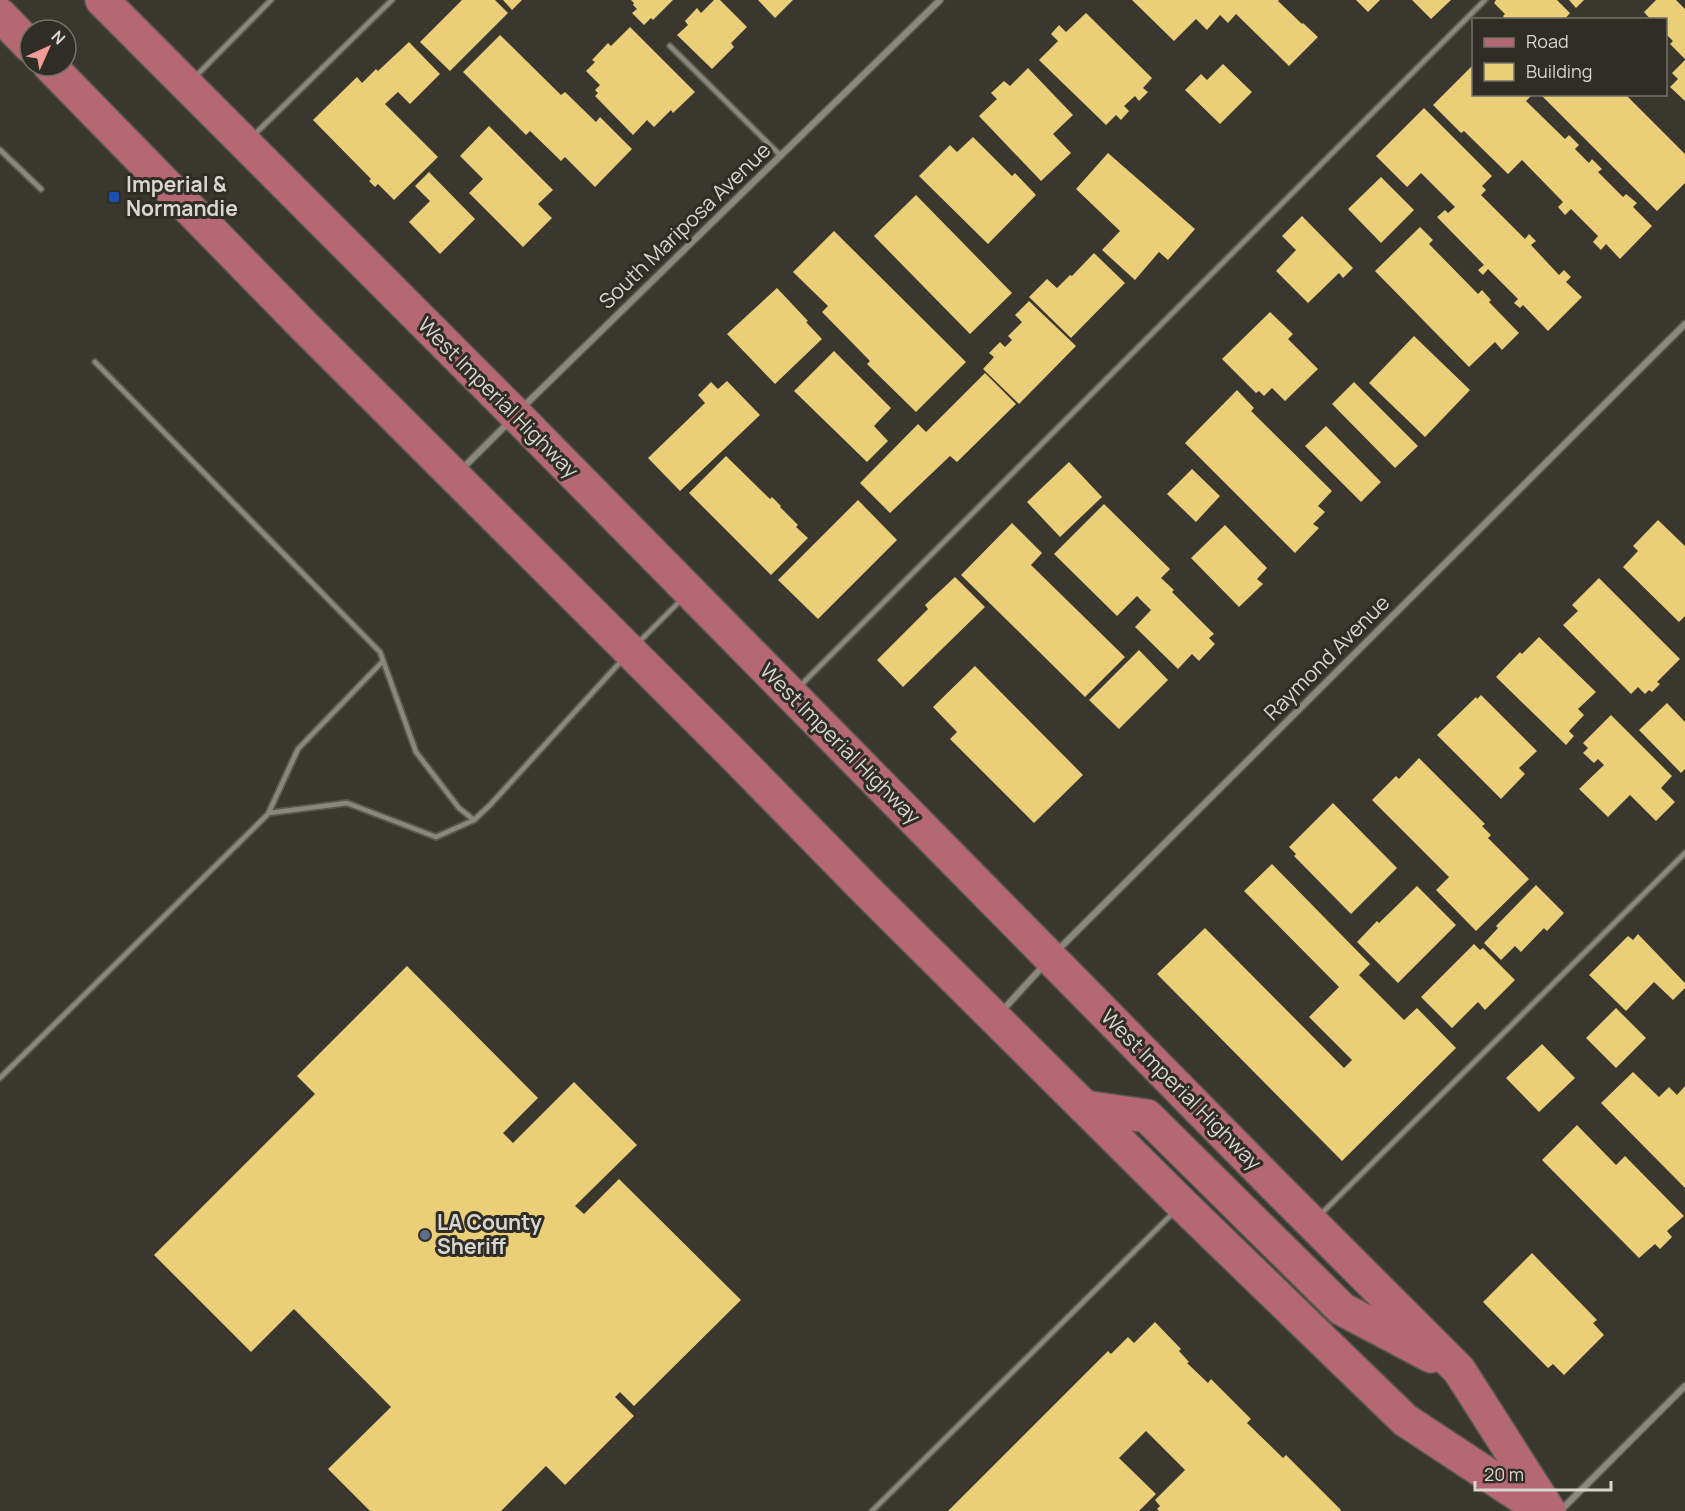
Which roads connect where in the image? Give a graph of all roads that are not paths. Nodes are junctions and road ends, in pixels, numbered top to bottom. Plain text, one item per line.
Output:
1 (102, 0) edge
2 (271, 0) edge
3 (392, 0) edge
4 (940, 0) edge
5 (1485, 0) edge
6 (0, 15) edge
7 (18, 34) edge
8 (670, 46) dead end
9 (62, 78) edge
10 (187, 85) junction
11 (244, 144) junction
12 (0, 150) edge
13 (781, 156) junction
14 (41, 189) dead end
15 (1685, 324) edge
16 (95, 362) dead end
17 (516, 415) junction
18 (454, 477) junction
19 (689, 591) junction
20 (630, 652) junction
21 (383, 661) junction
22 (791, 694) junction
23 (269, 813) junction
24 (474, 820) junction
25 (1685, 853) edge
26 (1051, 958) junction
27 (995, 1018) junction
28 (0, 1078) edge
29 (1084, 1107) junction
30 (1182, 1204) junction
31 (1313, 1222) junction
32 (1459, 1370) junction
33 (1685, 1386) edge
34 (872, 1511) edge
35 (1543, 1511) edge
36 (1549, 1511) edge
37 (1560, 1511) edge

1 - 10 main road, West Imperial Highway
2 - 10 lane
3 - 11 lane
4 - 13 street, South Mariposa Avenue
5 - 22 lane
6 - 7 main road
8 - 13 lane
9 - 18 main road
10 - 11 main road, West Imperial Highway
11 - 17 main road, West Imperial Highway
12 - 14 lane
13 - 17 street, South Mariposa Avenue
15 - 26 street, Raymond Avenue
16 - 21 lane
17 - 18 street, South Mariposa Avenue
17 - 19 main road, West Imperial Highway
18 - 20 main road
19 - 20 lane
19 - 22 main road, West Imperial Highway
20 - 24 lane
20 - 27 main road
21 - 23 lane
21 - 24 lane
22 - 26 main road, West Imperial Highway
23 - 24 lane
23 - 28 lane
25 - 31 lane
26 - 27 street, Raymond Avenue
26 - 31 main road, West Imperial Highway
27 - 29 main road
29 - 30 main road
29 - 32 main road
30 - 34 lane
30 - 35 main road
31 - 32 main road, West Imperial Highway
32 - 36 main road, West Imperial Highway
33 - 37 street

